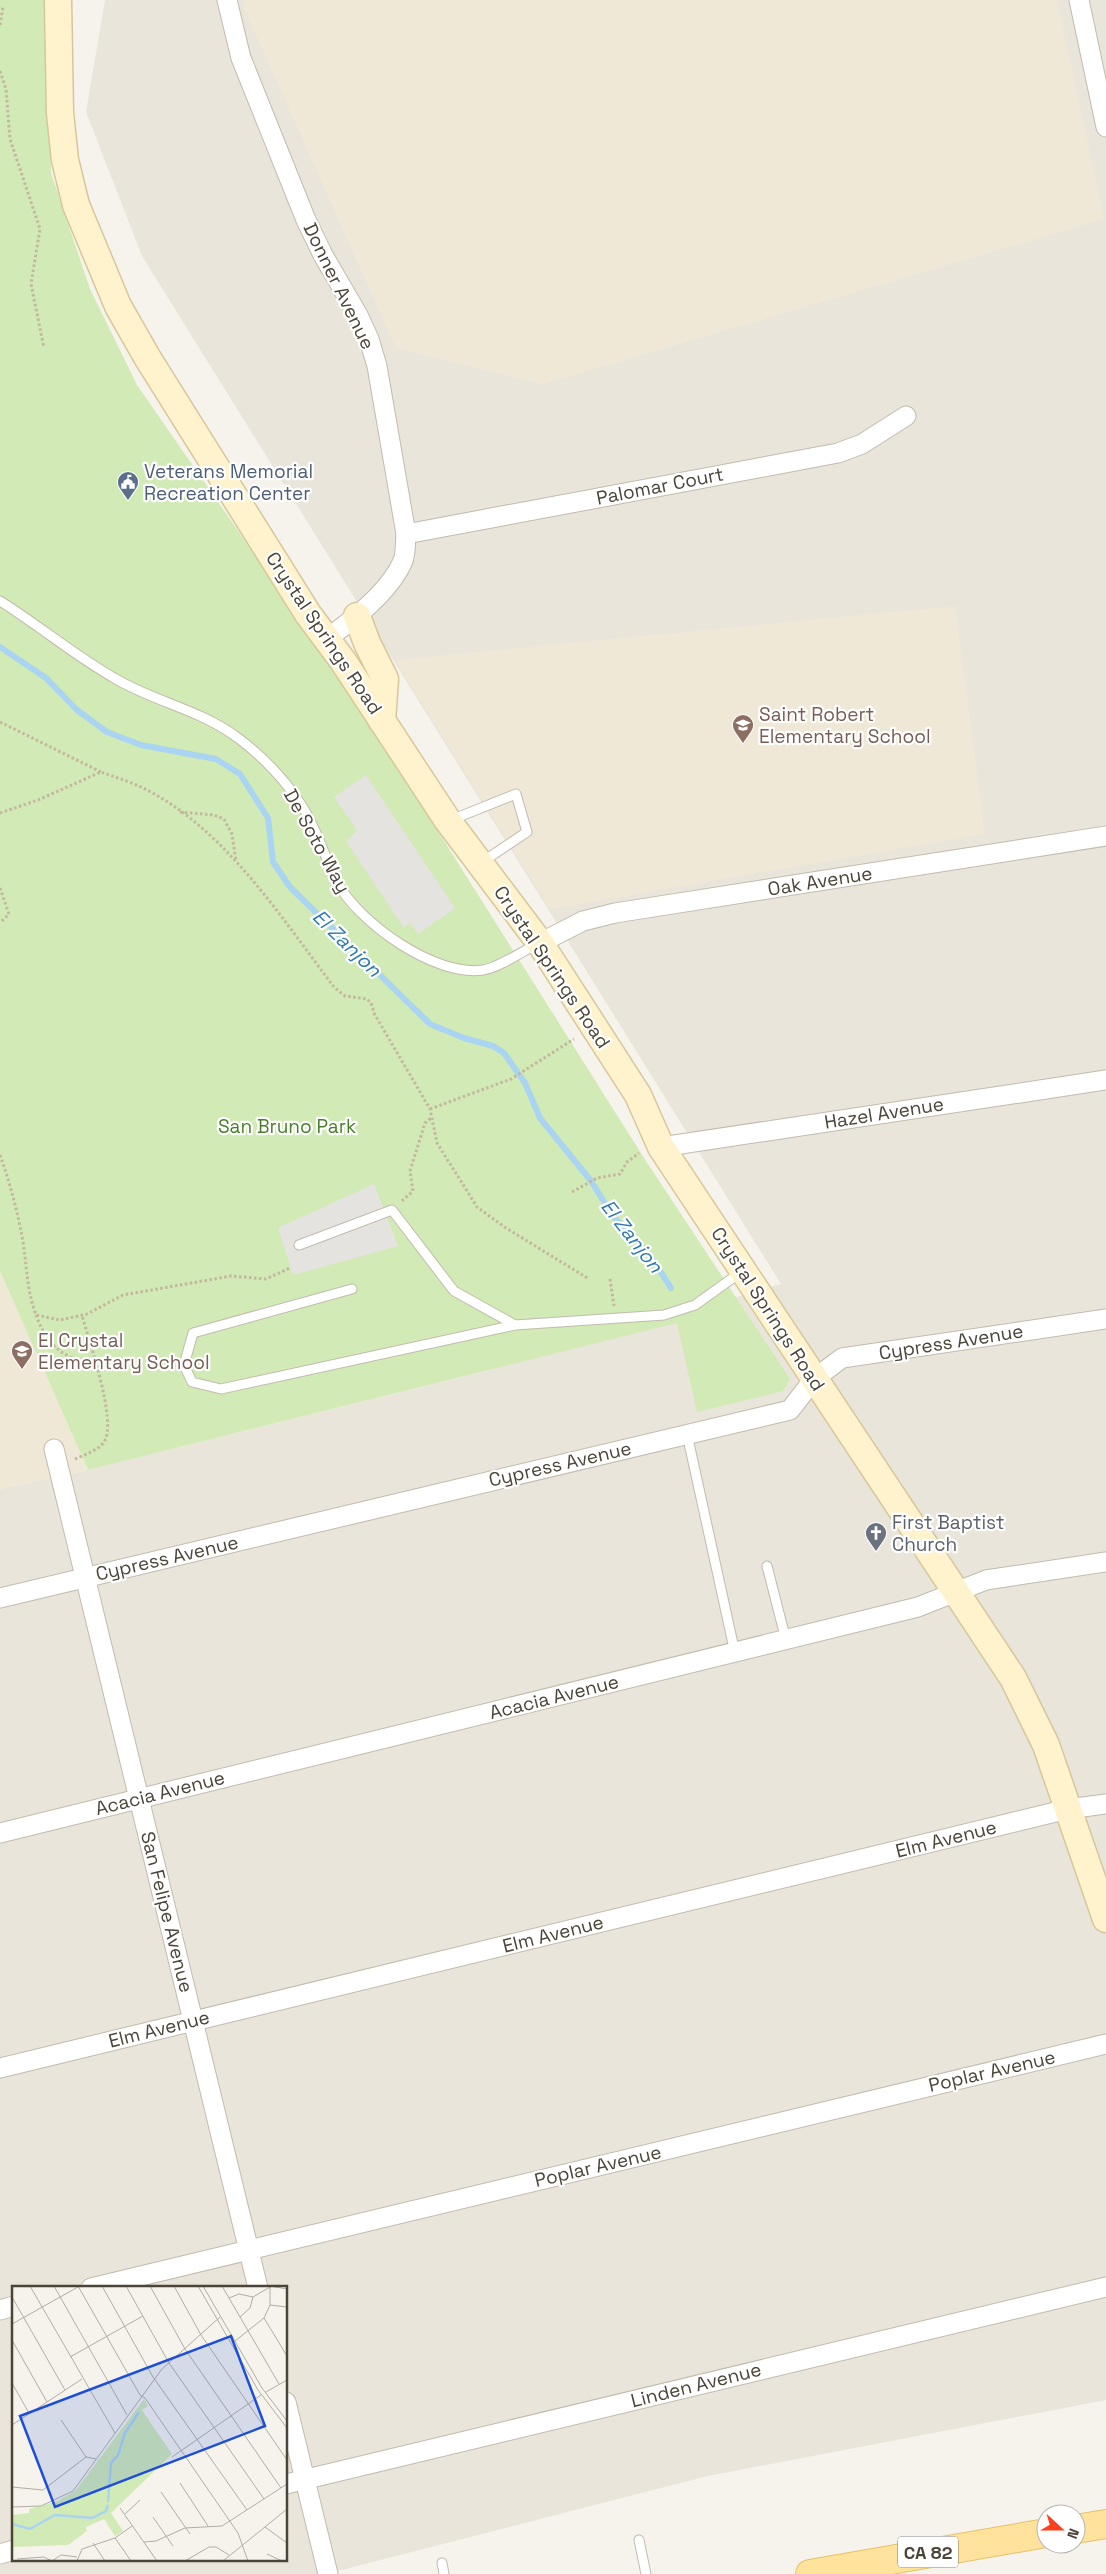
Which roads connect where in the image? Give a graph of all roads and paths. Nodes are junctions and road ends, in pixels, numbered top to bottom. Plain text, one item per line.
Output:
1 (58, 0) edge
2 (227, 0) edge
3 (1079, 0) edge
4 (4, 6) dead end
5 (0, 25) edge
6 (0, 71) edge
7 (1105, 115) edge
8 (44, 348) dead end
9 (906, 416) dead end
10 (406, 534) junction
11 (0, 601) edge
12 (357, 616) junction
13 (326, 639) junction
14 (382, 721) junction
15 (0, 722) edge
16 (102, 772) junction
17 (180, 811) junction
18 (0, 813) edge
19 (448, 821) junction
20 (1106, 836) edge
21 (236, 861) junction
22 (480, 863) junction
23 (0, 888) edge
24 (0, 923) edge
25 (540, 943) junction
26 (594, 1026) junction
27 (1106, 1080) edge
28 (430, 1109) junction
29 (432, 1118) junction
30 (660, 1143) junction
31 (0, 1155) edge
32 (572, 1192) dead end
33 (392, 1210) junction
34 (299, 1245) dead end
35 (290, 1268) dead end
36 (742, 1271) junction
37 (589, 1279) dead end
38 (610, 1279) dead end
39 (352, 1289) dead end
40 (36, 1315) junction
41 (82, 1315) junction
42 (615, 1316) junction
43 (1106, 1319) edge
44 (515, 1325) junction
45 (95, 1359) junction
46 (814, 1379) junction
47 (686, 1434) junction
48 (55, 1454) joint
49 (1106, 1562) edge
50 (767, 1566) dead end
51 (86, 1577) junction
52 (957, 1592) junction
53 (0, 1598) edge
54 (786, 1641) junction
55 (735, 1653) junction
56 (139, 1798) junction
57 (1106, 1804) edge
58 (1068, 1810) junction
59 (0, 1833) edge
60 (1106, 1919) edge
61 (193, 2021) junction
62 (1106, 2044) edge
63 (0, 2068) edge
64 (249, 2249) junction
65 (99, 2286) edge
66 (258, 2286) edge
67 (1106, 2287) edge
68 (288, 2410) edge
69 (305, 2479) junction
70 (288, 2483) edge
71 (1106, 2524) edge
72 (1086, 2527) edge
73 (1036, 2535) edge
74 (639, 2540) dead end
75 (442, 2564) dead end
76 (328, 2574) edge
77 (444, 2574) edge
78 (646, 2574) edge
79 (810, 2574) edge

1 - 13 main road, Crystal Springs Road
2 - 10 street, Donner Avenue
3 - 7 street
4 - 5 path
6 - 8 path
9 - 10 street, Palomar Court
10 - 12 street, Donner Avenue
11 - 25 lane, De Soto Way
12 - 13 street, Donner Avenue
12 - 14 main road
13 - 14 main road, Crystal Springs Road
14 - 19 main road, Crystal Springs Road
15 - 16 path
16 - 17 path
16 - 18 path
17 - 21 path
17 - 21 path
19 - 22 main road, Crystal Springs Road
19 - 22 lane
20 - 25 street, Oak Avenue
21 - 28 path
22 - 25 main road, Crystal Springs Road
23 - 24 path
25 - 26 main road, Crystal Springs Road
26 - 28 path
26 - 30 main road, Crystal Springs Road
27 - 30 street, Hazel Avenue
28 - 29 path
29 - 33 path
29 - 37 path
30 - 32 path
30 - 36 main road, Crystal Springs Road
31 - 40 path
33 - 34 lane
33 - 44 lane
35 - 41 path
36 - 42 lane
36 - 46 main road, Crystal Springs Road
38 - 42 path
39 - 44 lane
40 - 41 path
40 - 45 path
41 - 45 path
42 - 44 lane
43 - 46 street, Cypress Avenue
45 - 48 path
46 - 47 street, Cypress Avenue
46 - 52 main road, Crystal Springs Road
47 - 51 street, Cypress Avenue
47 - 55 lane
48 - 51 street, San Felipe Avenue
49 - 52 street, Acacia Avenue
50 - 54 lane
51 - 53 street, Cypress Avenue
51 - 56 street, San Felipe Avenue
52 - 54 street, Acacia Avenue
52 - 58 main road, Crystal Springs Road
54 - 55 street, Acacia Avenue
55 - 56 street, Acacia Avenue
56 - 59 street, Acacia Avenue
56 - 61 street, San Felipe Avenue
57 - 58 street, Elm Avenue
58 - 60 main road, Crystal Springs Road
58 - 61 street, Elm Avenue
61 - 63 street, Elm Avenue
61 - 64 street, San Felipe Avenue
62 - 64 street, Poplar Avenue
64 - 65 street, Poplar Avenue
64 - 66 street, San Felipe Avenue
67 - 69 street, Linden Avenue
68 - 69 street
69 - 70 street, Linden Avenue
69 - 76 street
71 - 72 main road
73 - 79 main road, CA 82
74 - 78 lane
75 - 77 lane

